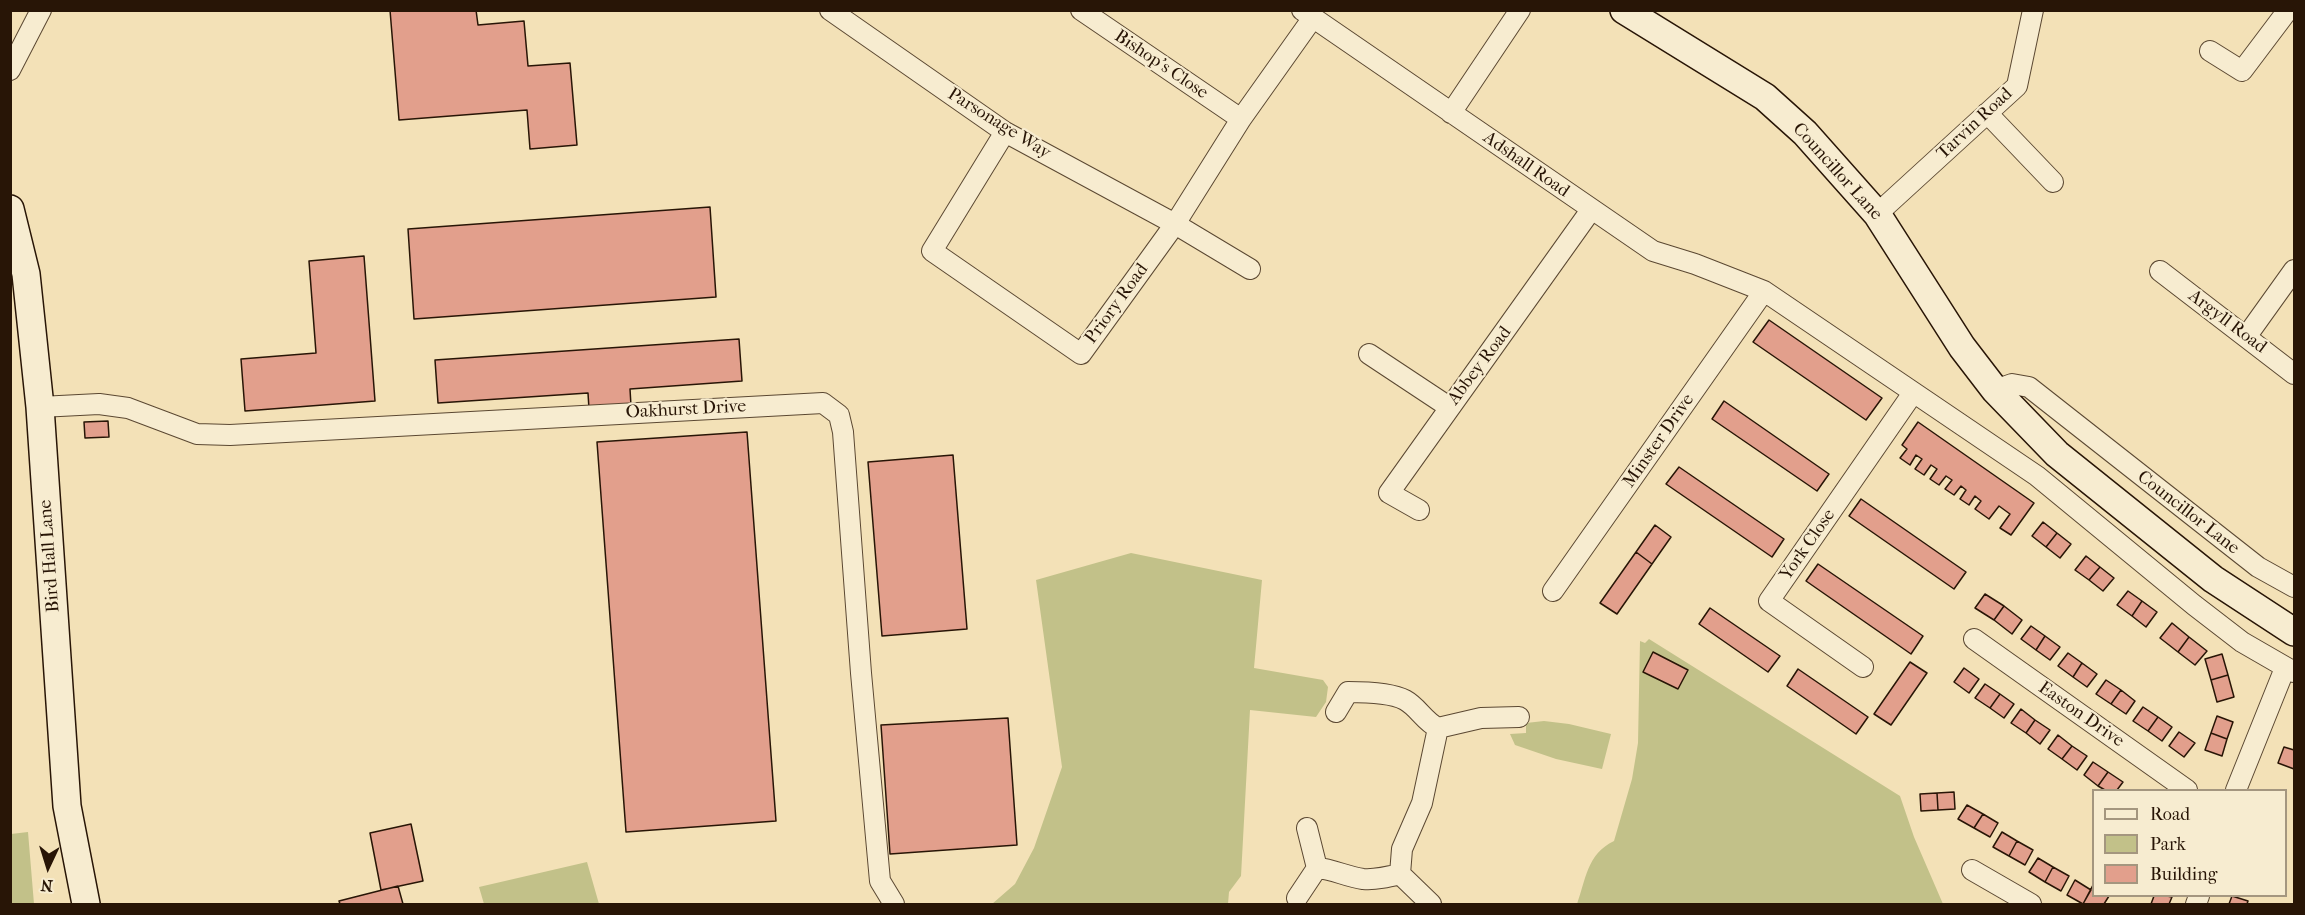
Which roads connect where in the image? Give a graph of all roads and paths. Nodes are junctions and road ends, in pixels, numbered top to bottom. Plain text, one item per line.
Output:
1 (42, 10) edge
2 (830, 10) edge
3 (1081, 10) edge
4 (1520, 10) edge
5 (2034, 10) edge
6 (2288, 10) edge
7 (1632, 12) edge
8 (1307, 15) edge
9 (2210, 51) dead end
10 (10, 70) edge
11 (1452, 113) junction
12 (1987, 113) junction
13 (1241, 119) junction
14 (1005, 132) junction
15 (2052, 182) dead end
16 (10, 209) edge
17 (1592, 210) junction
18 (1877, 214) junction
19 (1175, 224) junction
20 (1250, 269) dead end
21 (2295, 270) edge
22 (2160, 271) dead end
23 (1764, 291) junction
24 (2246, 337) junction
25 (1369, 354) dead end
26 (2295, 374) edge
27 (1995, 390) junction
28 (1913, 393) junction
29 (40, 406) junction
30 (1449, 406) junction
31 (2057, 454) junction
32 (2037, 476) junction
33 (1419, 510) dead end
34 (2295, 587) edge
35 (1553, 591) dead end
36 (2295, 632) edge
37 (1974, 639) dead end
38 (1863, 667) dead end
39 (2290, 670) edge
40 (1336, 712) dead end
41 (1519, 717) dead end
42 (1438, 728) junction
43 (2186, 789) edge
44 (2236, 789) edge
45 (1307, 828) dead end
46 (1317, 868) junction
47 (1972, 870) dead end
48 (1400, 874) junction
49 (1297, 898) dead end
50 (86, 904) edge
51 (894, 904) edge
52 (1431, 904) edge
53 (2031, 904) edge

1 - 10 street
2 - 14 street, Parsonage Way
3 - 13 street, Bishop's Close
4 - 11 street
5 - 12 street, Tarvin Road
6 - 9 street
7 - 18 street, Councillor Lane
8 - 11 street, Adshall Road
8 - 13 street, Priory Road
11 - 17 street, Adshall Road
12 - 15 street
12 - 18 street, Tarvin Road
13 - 19 street, Priory Road
14 - 19 street, Parsonage Way
14 - 19 street, Priory Road
16 - 29 street, Bird Hall Lane
17 - 23 street, Adshall Road
17 - 30 street, Abbey Road
18 - 27 street, Councillor Lane
19 - 20 street, Parsonage Way
21 - 24 street
22 - 24 street, Argyll Road
23 - 28 street
23 - 35 street, Minster Drive
24 - 26 street, Argyll Road
25 - 30 street
27 - 31 street, Councillor Lane
27 - 34 street, Councillor Lane
28 - 32 street
28 - 38 street, York Close
29 - 50 street, Bird Hall Lane
29 - 51 street, Oakhurst Drive
30 - 33 street, Abbey Road
31 - 32 street
31 - 36 street, Councillor Lane
32 - 39 street
37 - 43 street, Easton Drive
39 - 44 street
40 - 42 street
41 - 42 street
42 - 48 street
45 - 46 street
46 - 48 street
46 - 49 street
47 - 53 street
48 - 52 street

